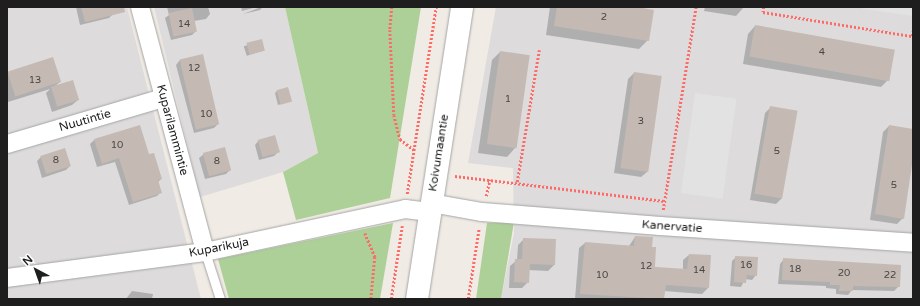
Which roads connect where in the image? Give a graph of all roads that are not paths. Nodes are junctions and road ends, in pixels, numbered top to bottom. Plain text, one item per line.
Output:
1 (140, 7) edge
2 (462, 7) edge
3 (163, 98) junction
4 (7, 144) edge
5 (431, 208) junction
6 (913, 243) edge
7 (205, 252) junction
8 (7, 278) edge
9 (220, 299) edge
10 (417, 299) edge

1 - 3 street, Kuparilammintie
2 - 5 street, Koivumaantie
3 - 4 street, Nuutintie
3 - 7 street, Kuparilammintie
5 - 6 street, Kanervatie
5 - 7 street, Kuparikuja
5 - 10 street, Koivumaantie
7 - 8 street, Kuparikuja
7 - 9 lane

